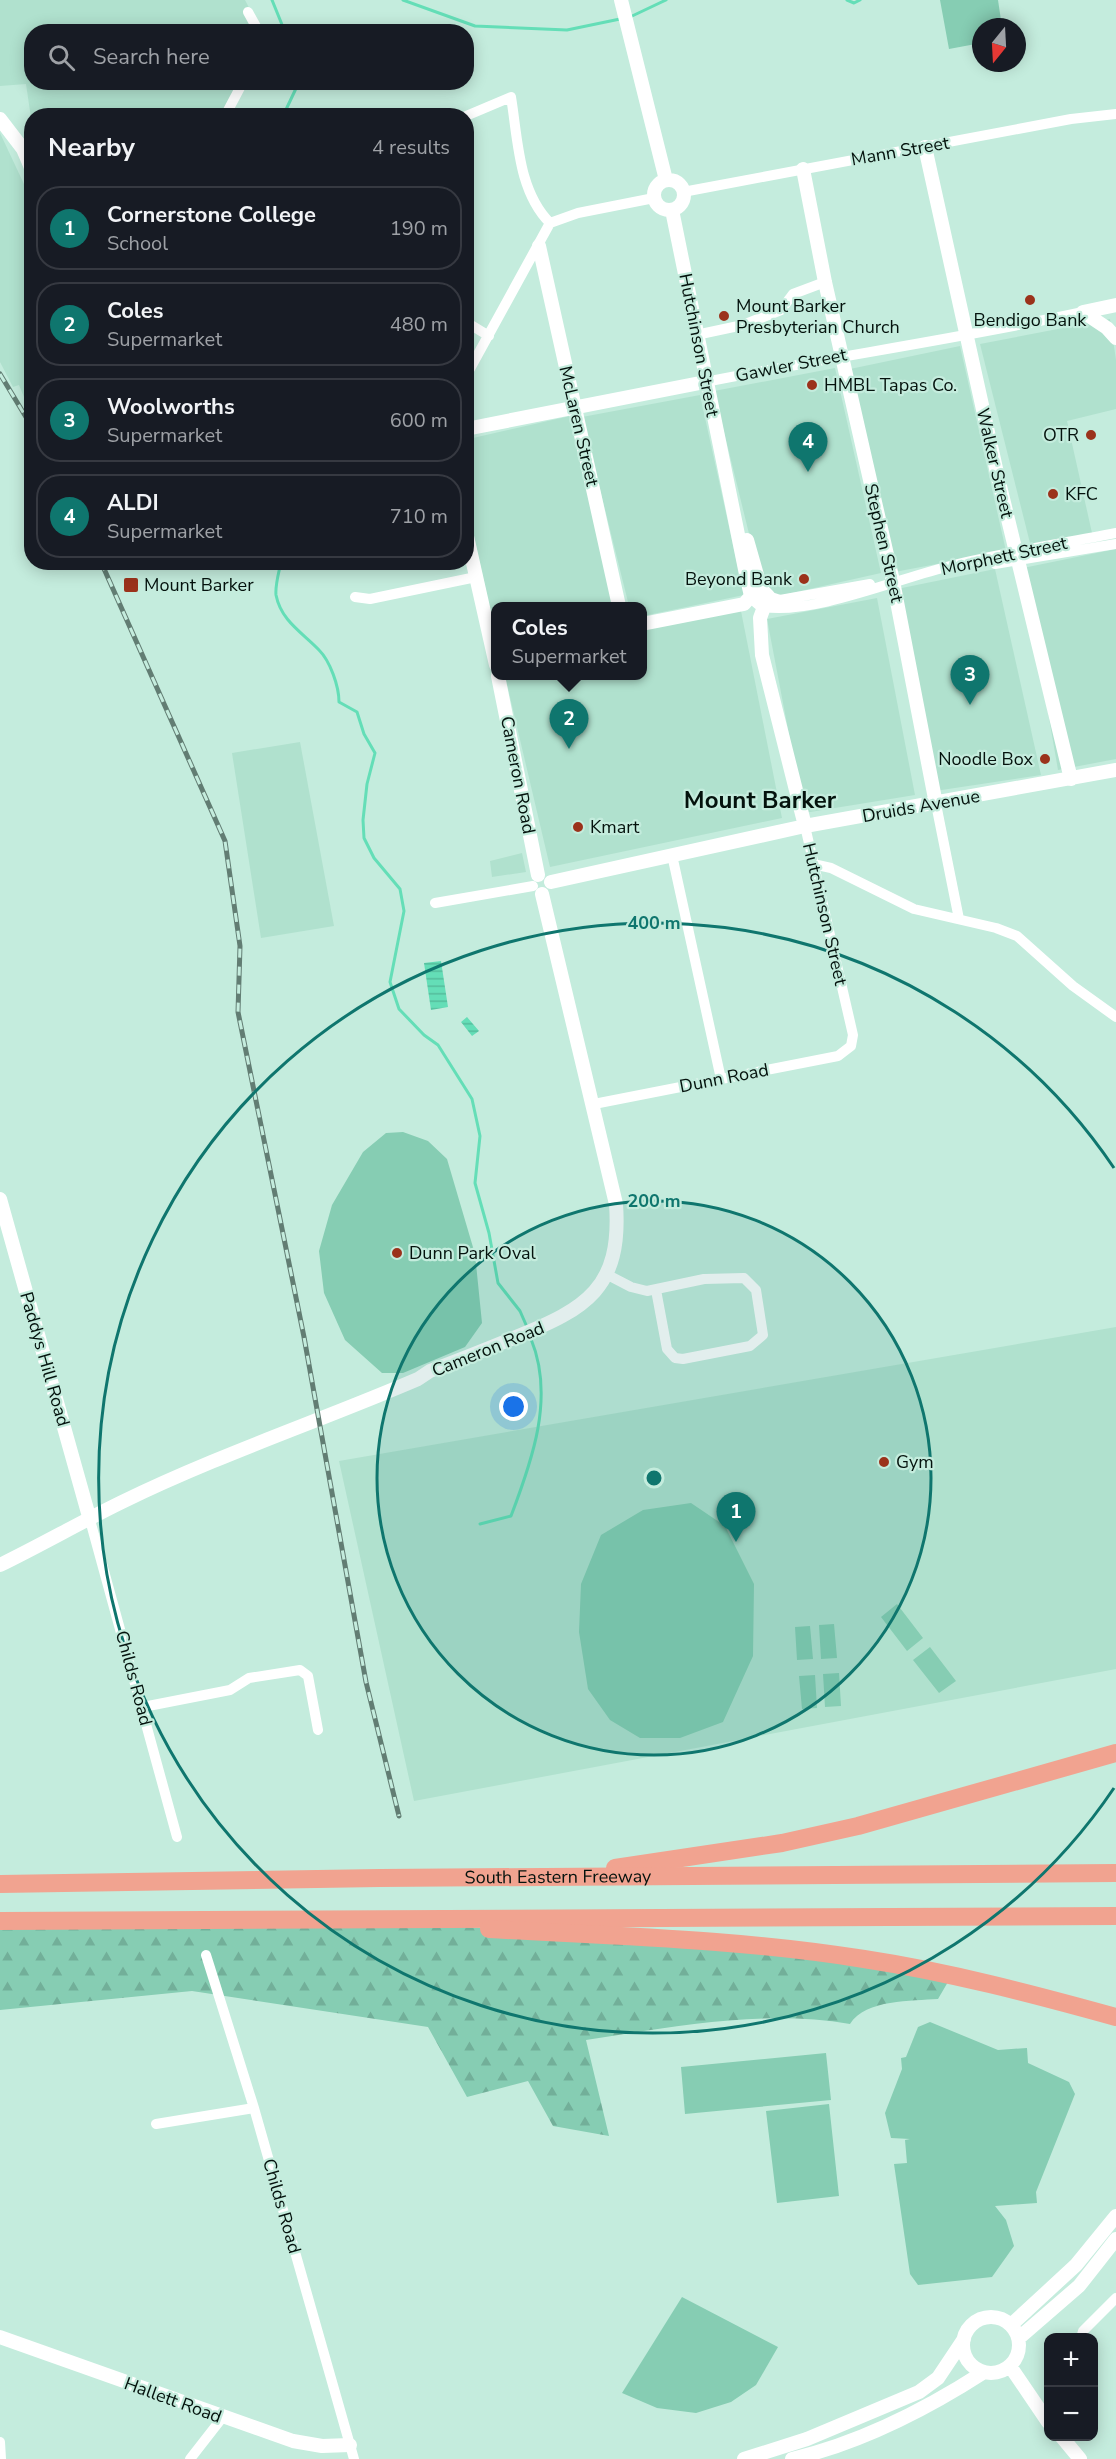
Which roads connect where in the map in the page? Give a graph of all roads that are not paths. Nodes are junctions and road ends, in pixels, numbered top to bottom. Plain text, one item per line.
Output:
1 (621, 0) edge
2 (248, 12) dead end
3 (255, 24) edge
4 (239, 90) edge
5 (229, 108) edge
6 (474, 113) edge
7 (1116, 114) edge
8 (0, 119) edge
9 (925, 147) junction
10 (24, 151) edge
11 (803, 169) junction
12 (666, 180) junction
13 (683, 192) junction
14 (654, 198) junction
15 (672, 210) junction
16 (550, 223) junction
17 (539, 246) junction
18 (825, 282) junction
19 (1116, 305) edge
20 (1083, 312) junction
21 (474, 327) edge
22 (696, 335) junction
23 (489, 336) junction
24 (968, 337) junction
25 (1116, 338) edge
26 (842, 355) junction
27 (474, 362) edge
28 (705, 382) junction
29 (574, 407) junction
30 (474, 427) edge
31 (727, 480) junction
32 (1116, 533) edge
33 (1116, 544) edge
34 (1017, 556) junction
35 (474, 568) edge
36 (476, 577) junction
37 (893, 581) junction
38 (751, 596) junction
39 (355, 597) dead end
40 (618, 602) edge
41 (766, 602) junction
42 (647, 623) edge
43 (491, 646) edge
44 (499, 680) edge
45 (1116, 770) edge
46 (1071, 779) junction
47 (936, 804) junction
48 (806, 826) junction
49 (672, 855) junction
50 (813, 864) junction
51 (538, 885) junction
52 (435, 903) dead end
53 (959, 919) junction
54 (1116, 1017) edge
55 (851, 1046) joint
56 (721, 1079) junction
57 (594, 1104) junction
58 (0, 1199) edge
59 (606, 1274) junction
60 (656, 1290) junction
61 (90, 1520) junction
62 (0, 1565) edge
63 (142, 1707) junction
64 (318, 1730) dead end
65 (1116, 1753) edge
66 (177, 1837) dead end
67 (1116, 1873) edge
68 (554, 1878) junction
69 (0, 1884) edge
70 (1116, 1916) edge
71 (361, 1918) junction
72 (0, 1920) edge
73 (206, 1955) dead end
74 (1116, 2017) edge
75 (254, 2108) junction
76 (156, 2124) dead end
77 (1116, 2216) edge
78 (1116, 2239) edge
79 (1116, 2298) edge
80 (1011, 2325) junction
81 (1082, 2333) edge
82 (0, 2337) edge
83 (1019, 2338) junction
84 (964, 2339) junction
85 (1010, 2366) junction
86 (984, 2372) junction
87 (1044, 2416) edge
88 (222, 2418) junction
89 (1068, 2441) edge
90 (0, 2442) edge
91 (350, 2445) junction
92 (1, 2459) edge
93 (190, 2459) edge
94 (354, 2459) edge
95 (744, 2459) edge
96 (792, 2459) edge
97 (1080, 2459) edge

1 - 12 street
2 - 3 street
4 - 5 street
6 - 16 street
7 - 9 street, Mann Street
8 - 10 street
9 - 11 street, Mann Street
9 - 24 street, Walker Street
11 - 13 street, Mann Street
11 - 18 street, Stephen Street
12 - 13 street
12 - 14 street
13 - 15 street
14 - 15 street
14 - 16 street
15 - 22 street, Hutchinson Street
16 - 17 street
17 - 23 street
17 - 29 street, McLaren Street
18 - 22 street
18 - 26 street, Stephen Street
19 - 20 street, Gawler Street
20 - 24 street, Gawler Street
20 - 25 street
21 - 23 street
22 - 28 street, Hutchinson Street
23 - 27 street
24 - 26 street, Gawler Street
24 - 34 street, Walker Street
26 - 28 street, Gawler Street
26 - 37 street, Stephen Street
28 - 29 street, Gawler Street
28 - 31 street, Hutchinson Street
29 - 30 street, Gawler Street
29 - 40 street, McLaren Street
31 - 38 street, Hutchinson Street
31 - 41 street, Hutchinson Street
32 - 34 street, Morphett Street
33 - 34 street, Morphett Street
34 - 37 street, Morphett Street
34 - 46 street, Walker Street
35 - 36 street
36 - 39 street
36 - 43 street
37 - 41 street, Morphett Street
37 - 47 street, Stephen Street
38 - 41 street
38 - 42 street
41 - 48 street, Hutchinson Street
44 - 51 street, Cameron Road
45 - 46 street, Druids Avenue
46 - 47 street, Druids Avenue
47 - 48 street, Druids Avenue
47 - 53 street, Stephen Street
48 - 49 street, Druids Avenue
48 - 50 street, Hutchinson Street
49 - 51 street, Druids Avenue
49 - 56 street
50 - 53 street
50 - 55 street, Hutchinson Street
51 - 52 street
51 - 57 street, Cameron Road
53 - 54 street
55 - 56 street, Dunn Road
56 - 57 street, Dunn Road
57 - 59 street, Cameron Road
58 - 61 street, Paddys Hill Road
59 - 60 street
59 - 61 street, Cameron Road
60 - 60 street
61 - 62 street, Cameron Road
61 - 63 street, Childs Road
63 - 64 street
63 - 66 street, Childs Road
65 - 68 highway
67 - 68 highway, South Eastern Freeway
68 - 69 highway, South Eastern Freeway
70 - 71 highway
71 - 72 highway
71 - 74 highway
73 - 75 street, Childs Road
75 - 76 street
75 - 91 street, Childs Road
77 - 80 street
78 - 83 street
79 - 81 street
80 - 83 street
80 - 84 street
82 - 88 street, Hallett Road
83 - 85 street
84 - 86 street
84 - 95 street
85 - 86 street
85 - 87 street
86 - 96 street
88 - 91 street, Hallett Road
88 - 93 street
89 - 97 street
90 - 92 street
91 - 94 street, Childs Road

